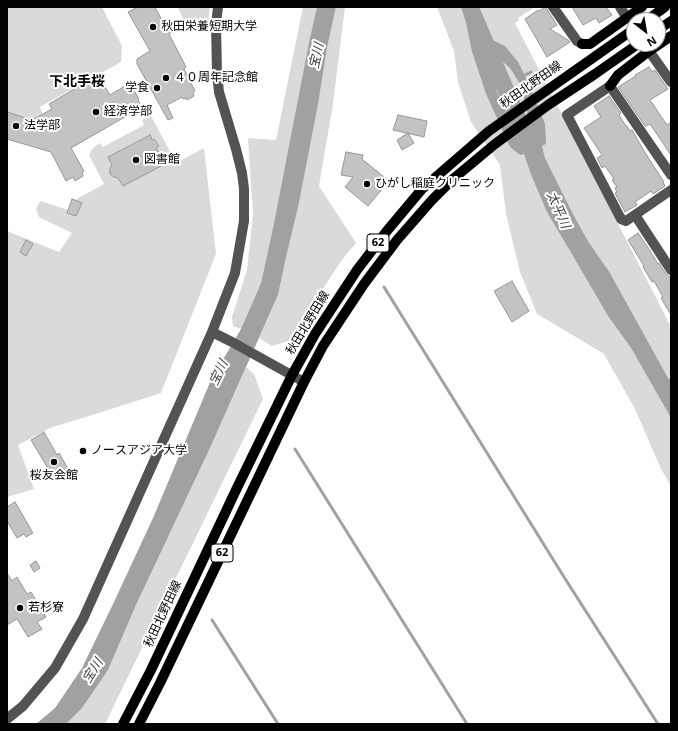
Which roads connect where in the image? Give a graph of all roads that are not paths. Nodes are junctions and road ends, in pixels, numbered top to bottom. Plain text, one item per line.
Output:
1 (218, 7) edge
2 (553, 7) edge
3 (620, 7) edge
4 (626, 18) joint
5 (626, 35) edge
6 (582, 44) joint
7 (627, 52) edge
8 (648, 52) edge
9 (650, 52) edge
10 (671, 82) edge
11 (610, 86) junction
12 (671, 174) edge
13 (671, 190) edge
14 (635, 215) junction
15 (671, 270) edge
16 (212, 332) junction
17 (292, 375) junction
18 (304, 382) junction
19 (7, 719) edge
20 (123, 724) edge
21 (139, 724) edge

1 - 16 street
2 - 6 street
3 - 4 street
4 - 6 main road
5 - 17 main road, 秋田北野田線 / 62
7 - 18 main road, 秋田北野田線 / 62
8 - 11 main road
9 - 10 street
11 - 12 street
11 - 14 street
13 - 14 street
14 - 15 street
16 - 17 street
16 - 19 street
17 - 18 street
17 - 20 main road, 秋田北野田線 / 62
18 - 21 main road, 秋田北野田線 / 62

